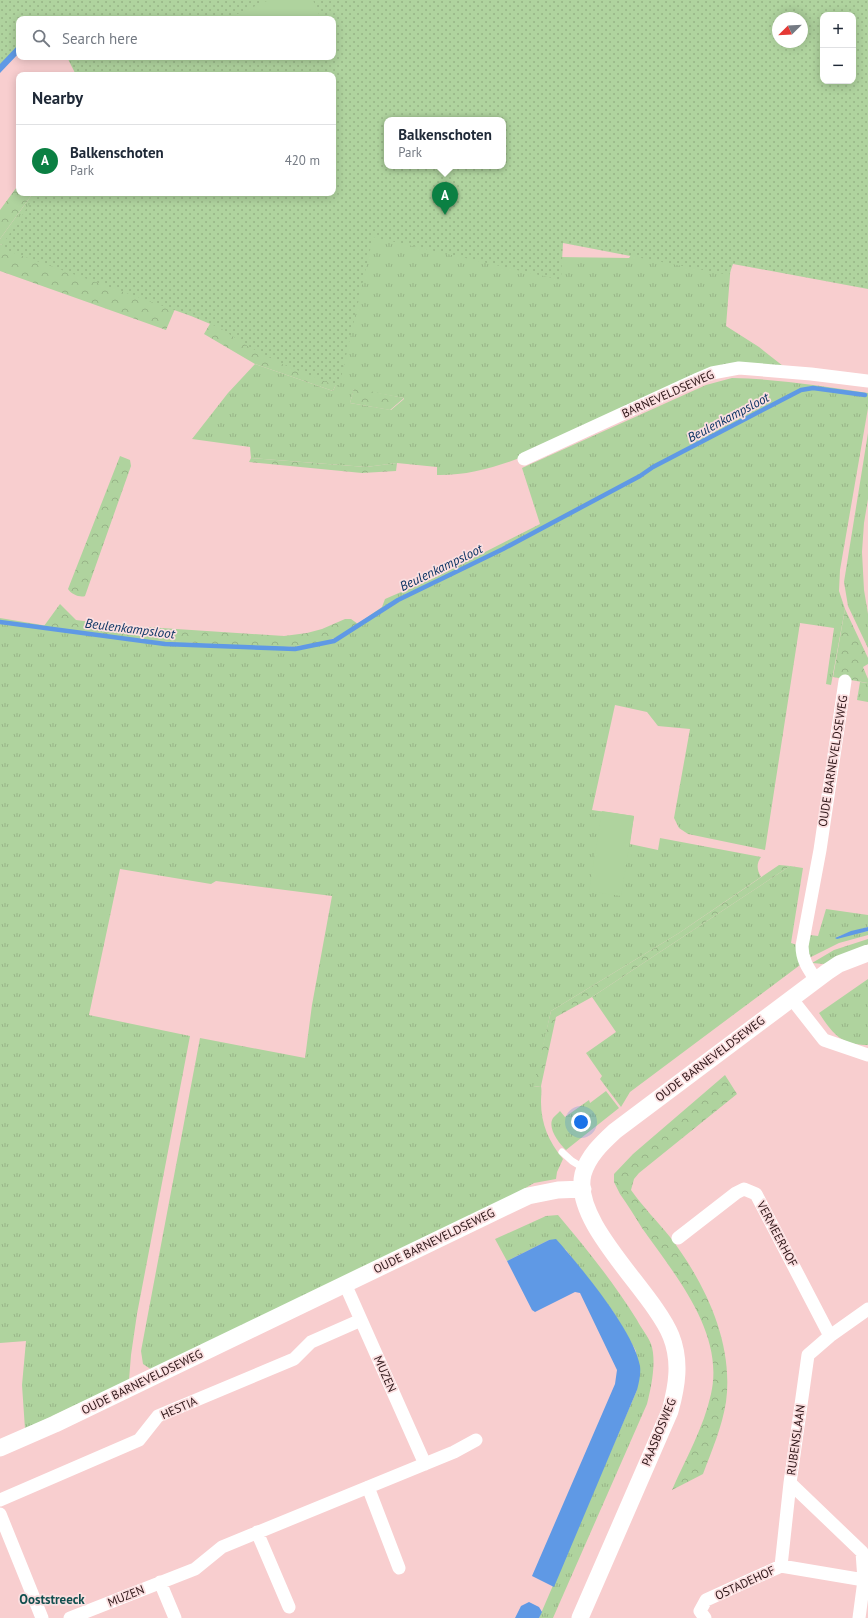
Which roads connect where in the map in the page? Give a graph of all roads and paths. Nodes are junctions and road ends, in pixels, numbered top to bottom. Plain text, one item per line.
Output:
1 (868, 381) edge
2 (524, 459) dead end
3 (845, 681) dead end
4 (868, 953) edge
5 (816, 980) junction
6 (791, 998) junction
7 (868, 1054) edge
8 (562, 1152) dead end
9 (585, 1169) junction
10 (583, 1189) junction
11 (678, 1238) dead end
12 (345, 1284) junction
13 (868, 1309) edge
14 (361, 1320) junction
15 (830, 1336) junction
16 (476, 1440) dead end
17 (0, 1448) edge
18 (425, 1464) junction
19 (790, 1483) junction
20 (368, 1487) junction
21 (0, 1500) edge
22 (0, 1514) edge
23 (257, 1532) junction
24 (865, 1549) edge
25 (781, 1566) junction
26 (399, 1568) dead end
27 (864, 1580) junction
28 (160, 1582) junction
29 (289, 1607) dead end
30 (42, 1618) edge
31 (70, 1618) edge
32 (176, 1618) edge
33 (580, 1618) edge
34 (705, 1618) edge
35 (859, 1618) edge

1 - 2 street, BARNEVELDSEWEG
3 - 5 street, OUDE BARNEVELDSEWEG
4 - 5 street, OUDE BARNEVELDSEWEG
5 - 6 street, OUDE BARNEVELDSEWEG
6 - 7 street
6 - 9 street, OUDE BARNEVELDSEWEG
8 - 9 lane
9 - 10 street, OUDE BARNEVELDSEWEG
10 - 12 street, OUDE BARNEVELDSEWEG
10 - 33 street, PAASBOSWEG
11 - 15 street, VERMEERHOF
12 - 14 street, MUZEN
12 - 17 street, OUDE BARNEVELDSEWEG
13 - 15 street, RUBENSLAAN
14 - 18 street, MUZEN
14 - 21 street, HESTIA
15 - 19 street, RUBENSLAAN
16 - 18 street, MUZEN
18 - 20 street, MUZEN
19 - 24 street, RUBENSLAAN
19 - 25 street, OSTADEHOF
20 - 23 street, MUZEN
20 - 26 street
22 - 30 street
23 - 28 street, MUZEN
23 - 29 street
24 - 27 street, RUBENSLAAN
25 - 27 street, OSTADEHOF
25 - 34 street, OSTADEHOF
27 - 35 street, RUBENSLAAN
28 - 31 street, MUZEN
28 - 32 street, MUZEN

